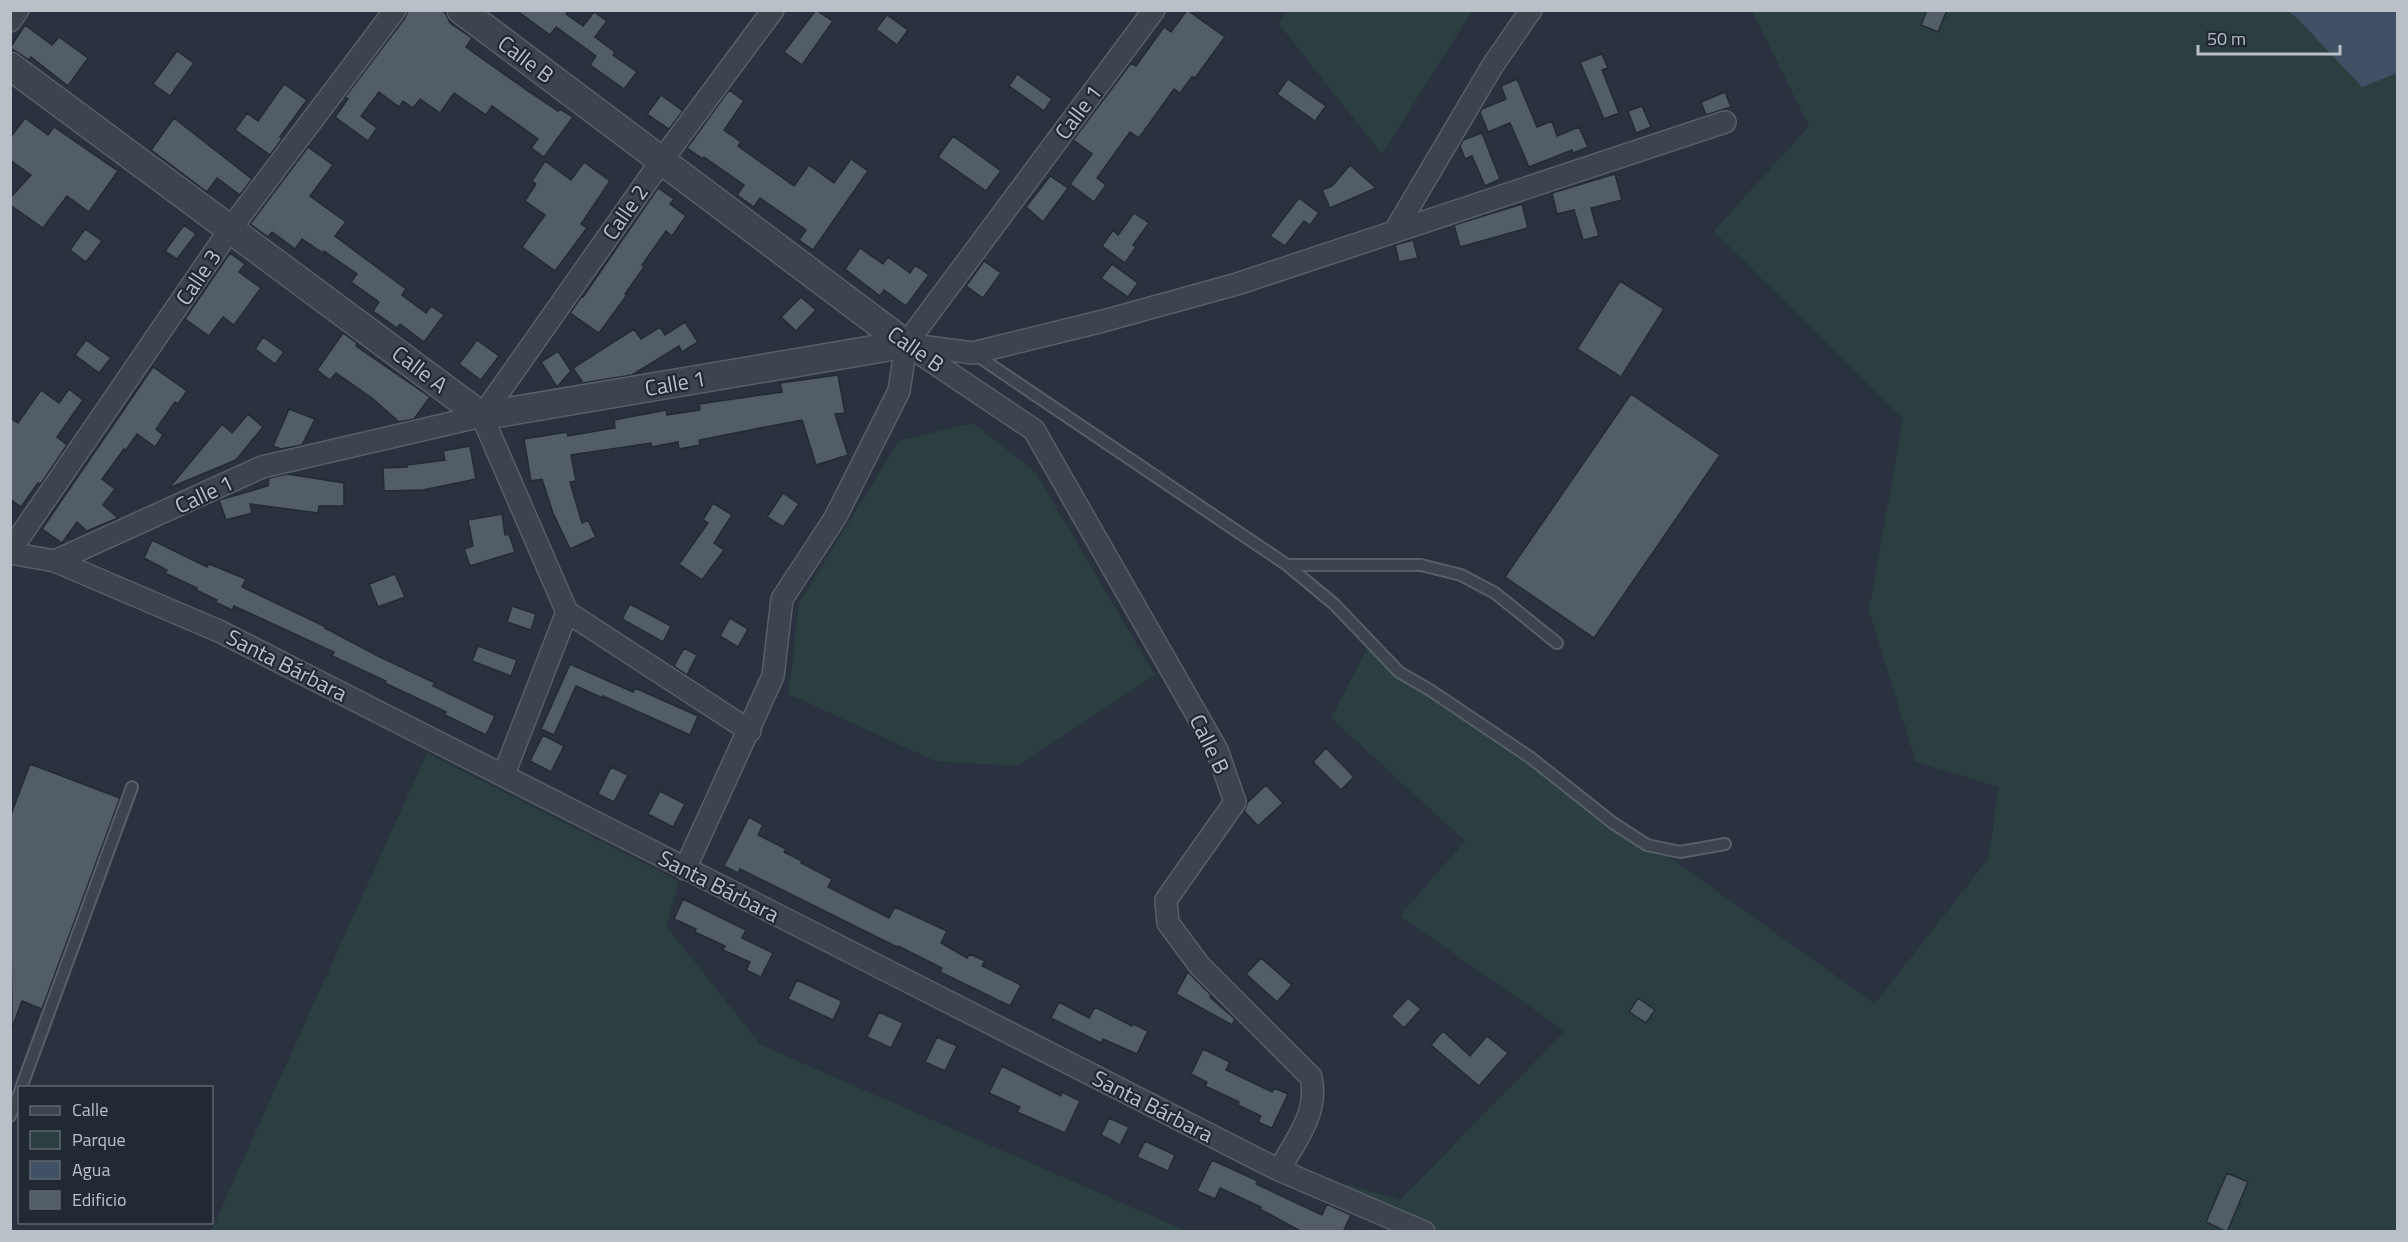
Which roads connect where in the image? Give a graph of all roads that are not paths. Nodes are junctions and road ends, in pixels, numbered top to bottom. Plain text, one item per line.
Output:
1 (18, 10) edge
2 (395, 10) edge
3 (461, 10) edge
4 (773, 10) edge
5 (1154, 10) edge
6 (1531, 10) edge
7 (10, 21) edge
8 (10, 66) edge
9 (1725, 122) dead end
10 (662, 160) junction
11 (231, 228) junction
12 (1396, 229) junction
13 (906, 344) junction
14 (973, 353) junction
15 (482, 416) junction
16 (10, 551) edge
17 (56, 561) junction
18 (1287, 565) junction
19 (567, 612) junction
20 (1557, 643) dead end
21 (750, 730) junction
22 (504, 774) junction
23 (132, 787) dead end
24 (1725, 844) dead end
25 (685, 869) junction
26 (21, 1086) edge
27 (18, 1095) edge
28 (10, 1116) edge
29 (1279, 1170) junction
30 (1424, 1232) edge

1 - 7 street
2 - 11 street, Calle 3
3 - 10 street, Calle B
4 - 10 street, Calle 2
5 - 13 street, Calle 1
6 - 12 street
8 - 11 street, Calle A
9 - 12 street
10 - 13 street, Calle B
10 - 15 street, Calle 2
11 - 15 street, Calle A
11 - 16 street, Calle 3
12 - 14 street
13 - 14 street
13 - 15 street, Calle 1
13 - 21 street
13 - 29 street, Calle B
14 - 18 lane
15 - 17 street, Calle 1
15 - 19 street, Calle A
16 - 17 street, Santa Bárbara
17 - 22 street, Santa Bárbara
18 - 20 lane
18 - 24 lane
19 - 21 street
19 - 22 street
21 - 25 street
22 - 25 street, Santa Bárbara
23 - 26 lane
25 - 29 street, Santa Bárbara
27 - 28 lane
29 - 30 street, Santa Bárbara

